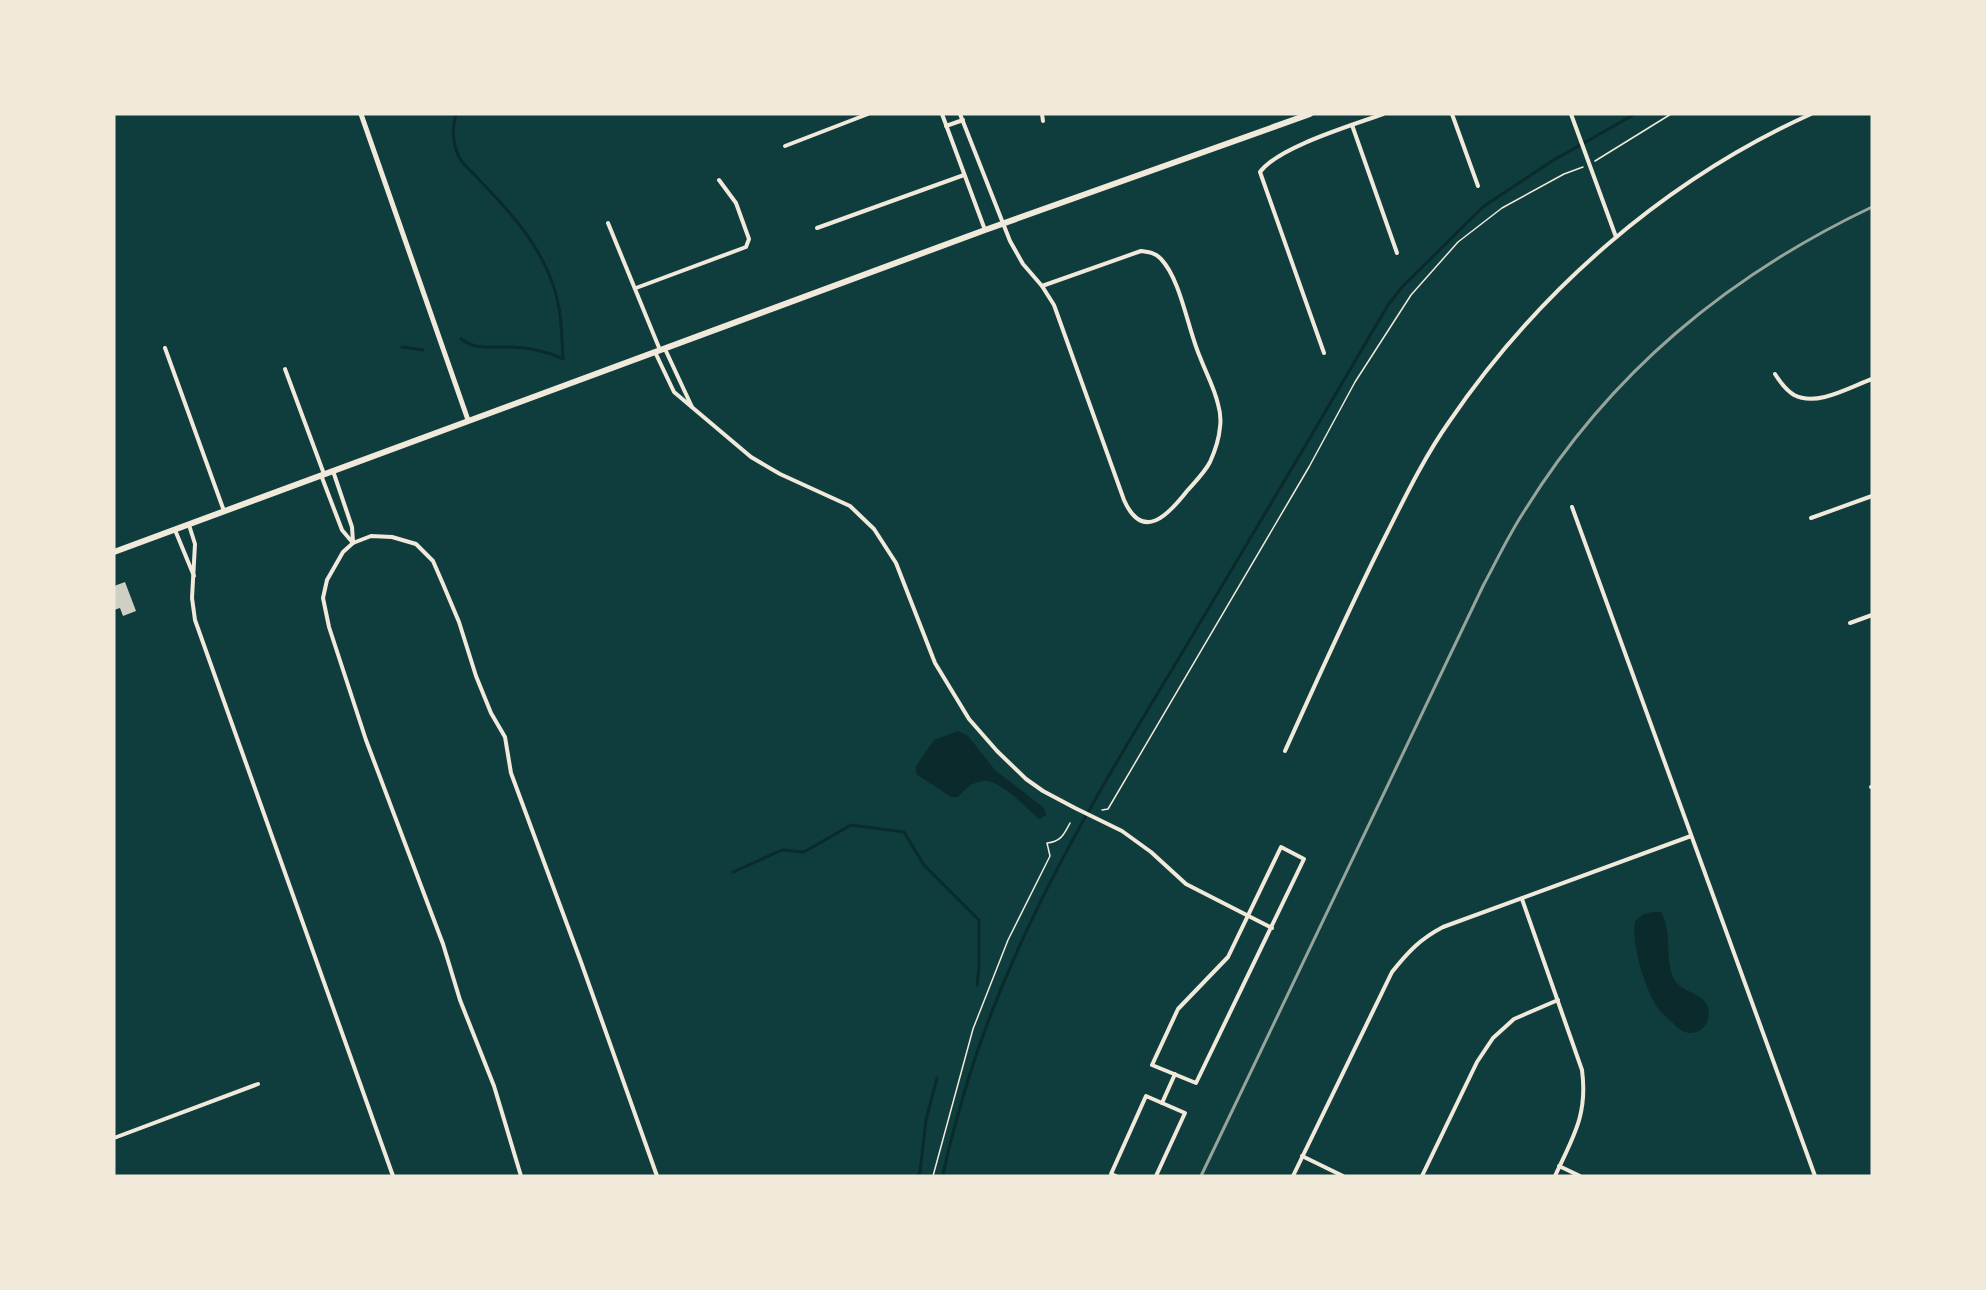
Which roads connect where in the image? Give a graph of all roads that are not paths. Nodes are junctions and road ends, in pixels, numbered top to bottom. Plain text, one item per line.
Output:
1 (361, 114) edge
2 (868, 114) edge
3 (942, 114) edge
4 (960, 114) edge
5 (1042, 114) edge
6 (1310, 114) edge
7 (1383, 114) edge
8 (1452, 114) edge
9 (1571, 114) edge
10 (1811, 114) edge
11 (963, 120) junction
12 (1043, 121) dead end
13 (1352, 125) junction
14 (946, 126) junction
15 (785, 146) dead end
16 (964, 175) junction
17 (719, 180) dead end
18 (1478, 186) dead end
19 (608, 223) dead end
20 (1002, 223) junction
21 (817, 228) dead end
22 (985, 230) junction
23 (1616, 237) junction
24 (1397, 253) dead end
25 (1042, 286) junction
26 (636, 288) junction
27 (165, 348) dead end
28 (660, 350) junction
29 (1324, 353) dead end
30 (285, 369) dead end
31 (1774, 374) dead end
32 (1872, 379) edge
33 (692, 408) junction
34 (468, 420) junction
35 (333, 471) junction
36 (322, 475) junction
37 (1872, 496) edge
38 (1572, 507) dead end
39 (224, 511) junction
40 (1811, 518) dead end
41 (189, 524) junction
42 (175, 529) junction
43 (353, 543) junction
44 (114, 552) edge
45 (194, 577) junction
46 (1872, 615) edge
47 (1850, 623) dead end
48 (1285, 751) dead end
49 (1692, 836) junction
50 (1522, 899) junction
51 (1248, 916) junction
52 (1272, 928) junction
53 (1557, 1000) junction
54 (1174, 1074) junction
55 (258, 1083) dead end
56 (1162, 1103) junction
57 (114, 1138) edge
58 (1302, 1156) junction
59 (1559, 1166) junction
60 (393, 1176) edge
61 (520, 1176) edge
62 (657, 1176) edge
63 (1116, 1176) edge
64 (1156, 1176) edge
65 (1293, 1176) edge
66 (1343, 1176) edge
67 (1422, 1176) edge
68 (1555, 1176) edge
69 (1580, 1176) edge
70 (1815, 1176) edge

1 - 34 street
2 - 15 street
3 - 14 street
4 - 11 street
5 - 12 street
6 - 20 main road
7 - 13 street
8 - 18 street
9 - 23 street
10 - 23 street
11 - 14 street
11 - 20 street
13 - 24 street
13 - 29 street
14 - 16 street
16 - 21 street
16 - 22 street
17 - 26 street
19 - 26 street
20 - 22 main road
20 - 25 street
22 - 28 main road
23 - 48 street
25 - 25 street
26 - 28 street
27 - 39 street
28 - 33 street
28 - 33 street
28 - 34 main road
30 - 36 street
31 - 32 street
33 - 51 street
34 - 35 main road
35 - 36 main road
35 - 43 street
36 - 39 main road
36 - 43 street
37 - 40 street
38 - 49 street
39 - 41 main road
41 - 42 main road
41 - 45 street
42 - 44 main road
42 - 45 street
43 - 61 street
43 - 62 street
45 - 60 street
46 - 47 street
49 - 50 street
49 - 70 street
50 - 53 street
50 - 58 street
51 - 52 street
51 - 52 street
51 - 54 street
52 - 54 street
53 - 59 street
53 - 67 street
54 - 56 street
55 - 57 street
56 - 63 street
56 - 64 street
58 - 65 street
58 - 66 street
59 - 68 street
59 - 69 street

